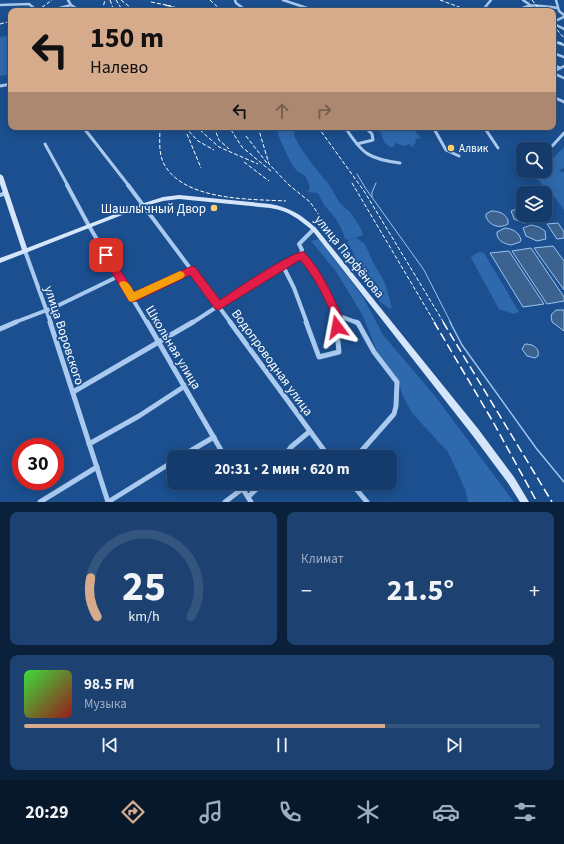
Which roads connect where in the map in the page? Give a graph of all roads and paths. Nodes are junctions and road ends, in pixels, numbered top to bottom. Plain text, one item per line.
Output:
1 (68, 0) edge
2 (235, 0) edge
3 (283, 0) edge
4 (523, 0) edge
5 (556, 0) edge
6 (0, 5) edge
7 (71, 5) junction
8 (530, 5) junction
9 (34, 8) edge
10 (60, 8) edge
11 (76, 8) edge
12 (243, 8) edge
13 (307, 8) edge
14 (520, 8) edge
15 (557, 8) junction
16 (564, 16) edge
17 (556, 66) edge
18 (564, 66) edge
19 (560, 68) junction
20 (556, 71) edge
21 (85, 130) edge
22 (347, 130) edge
23 (368, 130) edge
24 (435, 130) edge
25 (486, 130) edge
26 (564, 133) edge
27 (45, 144) dead end
28 (357, 144) junction
29 (552, 146) edge
30 (498, 148) dead end
31 (459, 156) dead end
32 (400, 163) dead end
33 (0, 176) edge
34 (3, 194) edge
35 (143, 205) junction
36 (89, 226) junction
37 (314, 229) junction
38 (25, 251) junction
39 (301, 255) junction
40 (0, 261) edge
41 (283, 266) junction
42 (192, 270) junction
43 (119, 276) junction
44 (132, 298) junction
45 (219, 306) junction
46 (46, 310) junction
47 (337, 316) junction
48 (0, 329) edge
49 (159, 343) junction
50 (185, 386) junction
51 (72, 392) junction
52 (309, 432) junction
53 (214, 437) junction
54 (89, 444) junction
55 (192, 450) edge
56 (221, 450) edge
57 (289, 450) edge
58 (323, 450) edge
59 (362, 450) edge
60 (167, 465) edge
61 (97, 467) junction
62 (241, 490) edge
63 (243, 490) edge
64 (255, 490) edge
65 (357, 490) edge
66 (248, 496) junction
67 (40, 502) edge
68 (108, 502) edge
69 (225, 502) edge
70 (251, 502) edge
71 (367, 502) edge
72 (525, 502) edge

1 - 7 street
2 - 12 street
3 - 13 street
4 - 8 street
5 - 15 street
6 - 9 street
7 - 10 street
7 - 11 street
8 - 14 street
8 - 15 street
15 - 16 street
17 - 19 street
18 - 19 street
19 - 20 street
21 - 35 street, Водопроводная улица
22 - 28 street
23 - 28 street
24 - 31 street
25 - 30 street
26 - 29 street
27 - 36 street, Школьная улица
28 - 32 street
33 - 34 main road, улица Воровского
34 - 38 main road, улица Воровского
35 - 36 main road, улица Парфёнова
35 - 37 main road, улица Парфёнова
35 - 42 street, Водопроводная улица
36 - 38 main road, улица Парфёнова
36 - 43 street, Школьная улица
37 - 39 street
37 - 72 main road, улица Парфёнова
38 - 40 main road, улица Парфёнова
38 - 46 street, улица Воровского
39 - 41 street
39 - 47 street
41 - 45 street
41 - 47 street
42 - 44 street
42 - 45 street, Водопроводная улица
43 - 44 street, Школьная улица
43 - 46 street
44 - 49 street, Школьная улица
45 - 49 street
45 - 52 street, Водопроводная улица
46 - 48 street
46 - 51 street, улица Воровского
47 - 59 street
49 - 50 street, Школьная улица
49 - 51 street
50 - 53 street, Школьная улица
50 - 54 street
51 - 54 street, улица Воровского
52 - 57 street
52 - 58 street, Водопроводная улица
53 - 55 street
53 - 56 street, Школьная улица
54 - 61 street, улица Воровского
60 - 68 street
61 - 67 street
61 - 68 street, улица Воровского
62 - 69 street
63 - 66 street
64 - 66 street
65 - 71 street
66 - 70 street

